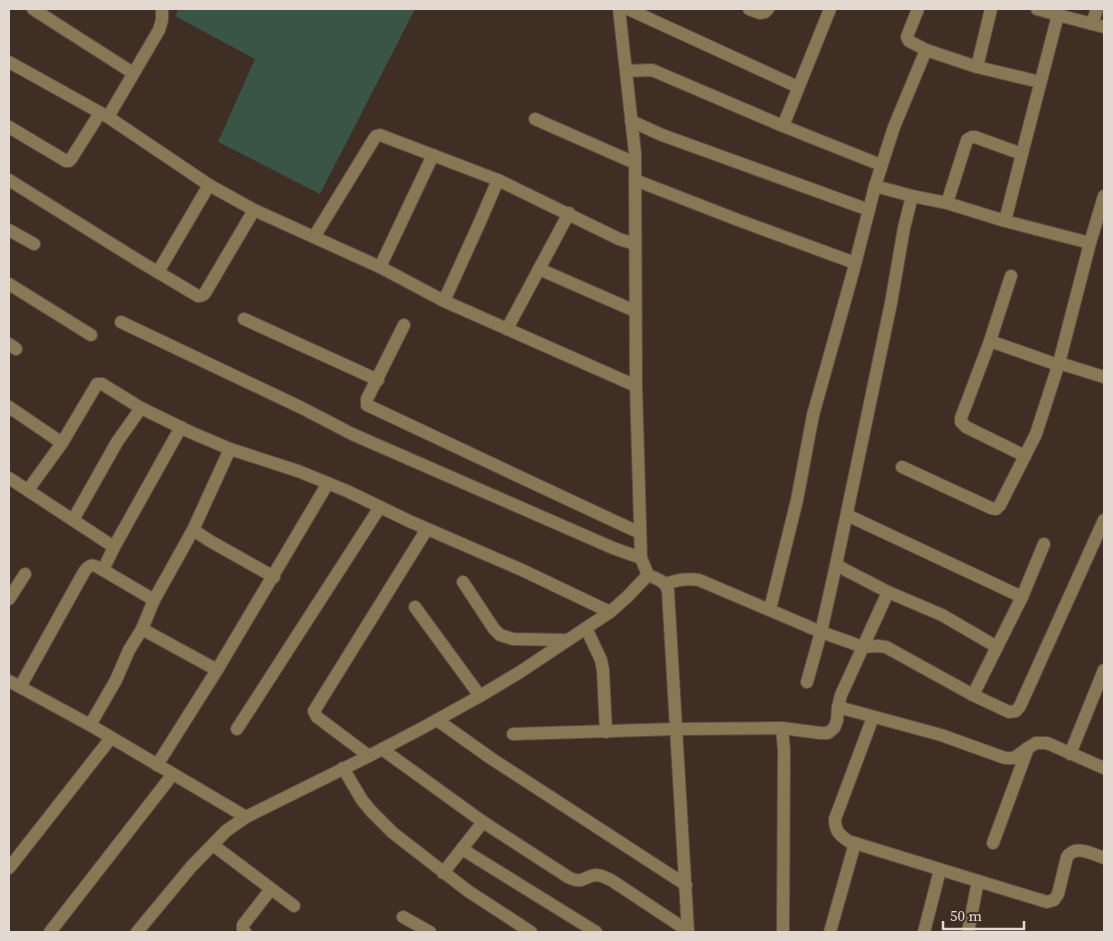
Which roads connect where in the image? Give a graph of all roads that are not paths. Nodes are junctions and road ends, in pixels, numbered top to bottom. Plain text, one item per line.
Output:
1 (33, 9) edge
2 (162, 9) edge
3 (619, 9) edge
4 (628, 9) edge
5 (749, 9) edge
6 (768, 9) edge
7 (830, 9) edge
8 (918, 9) edge
9 (991, 9) edge
10 (1037, 9) edge
11 (1096, 9) edge
12 (1058, 15) junction
13 (1098, 25) edge
14 (926, 50) junction
15 (9, 62) edge
16 (977, 67) junction
17 (626, 71) junction
18 (133, 73) junction
19 (1040, 82) junction
20 (798, 87) junction
21 (104, 115) junction
22 (535, 119) dead end
23 (631, 121) junction
24 (783, 126) junction
25 (9, 127) edge
26 (1022, 154) junction
27 (433, 155) junction
28 (635, 163) junction
29 (881, 166) junction
30 (9, 180) edge
31 (498, 180) junction
32 (635, 180) junction
33 (209, 185) junction
34 (875, 186) junction
35 (912, 196) junction
36 (1104, 196) edge
37 (947, 203) junction
38 (254, 210) junction
39 (869, 210) junction
40 (569, 214) junction
41 (1004, 221) junction
42 (9, 230) edge
43 (314, 237) junction
44 (1090, 243) junction
45 (34, 244) dead end
46 (635, 244) junction
47 (856, 263) junction
48 (380, 267) junction
49 (539, 269) junction
50 (158, 272) junction
51 (1011, 276) dead end
52 (9, 284) edge
53 (444, 301) junction
54 (635, 311) junction
55 (244, 319) dead end
56 (120, 322) dead end
57 (404, 326) dead end
58 (507, 329) junction
59 (91, 335) dead end
60 (990, 341) junction
61 (1059, 364) junction
62 (1104, 377) edge
63 (378, 380) junction
64 (636, 386) junction
65 (9, 407) edge
66 (141, 408) junction
67 (181, 427) junction
68 (62, 443) junction
69 (230, 449) junction
70 (1025, 456) junction
71 (902, 466) dead end
72 (9, 478) edge
73 (328, 483) junction
74 (28, 490) junction
75 (380, 507) junction
76 (847, 514) junction
77 (73, 520) junction
78 (1104, 520) edge
79 (427, 529) junction
80 (193, 530) junction
81 (640, 533) junction
82 (1044, 544) dead end
83 (114, 547) junction
84 (641, 558) junction
85 (836, 565) junction
86 (103, 570) junction
87 (25, 574) dead end
88 (648, 575) junction
89 (274, 577) junction
90 (463, 582) dead end
91 (665, 584) junction
92 (888, 592) junction
93 (1022, 597) junction
94 (9, 599) edge
95 (154, 600) junction
96 (415, 607) dead end
97 (770, 610) junction
98 (610, 612) junction
99 (586, 628) junction
100 (142, 629) junction
101 (821, 632) junction
102 (566, 640) junction
103 (862, 647) junction
104 (997, 647) junction
105 (217, 670) junction
106 (1104, 670) edge
107 (807, 682) dead end
108 (14, 684) edge
109 (973, 694) junction
110 (480, 696) junction
111 (838, 707) junction
112 (873, 717) junction
113 (437, 720) junction
114 (90, 725) junction
115 (782, 728) junction
116 (237, 729) dead end
117 (676, 729) junction
118 (606, 732) junction
119 (513, 734) dead end
120 (111, 738) junction
121 (1028, 748) junction
122 (382, 749) junction
123 (1070, 754) junction
124 (370, 756) junction
125 (157, 765) junction
126 (343, 768) junction
127 (1104, 768) edge
128 (173, 774) junction
129 (246, 818) junction
130 (483, 822) junction
131 (855, 843) junction
132 (993, 843) dead end
133 (213, 845) junction
134 (462, 849) junction
135 (1104, 858) edge
136 (10, 863) edge
137 (940, 870) junction
138 (443, 872) junction
139 (978, 881) junction
140 (686, 885) junction
141 (270, 888) junction
142 (294, 906) dead end
143 (402, 917) dead end
144 (50, 932) edge
145 (137, 932) edge
146 (245, 932) edge
147 (430, 932) edge
148 (531, 932) edge
149 (596, 932) edge
150 (688, 932) edge
151 (783, 932) edge
152 (830, 932) edge
153 (924, 932) edge
154 (968, 932) edge

1 - 18 street
2 - 18 street
3 - 17 street
4 - 20 street
5 - 6 street
7 - 20 street
8 - 14 street
9 - 16 street
10 - 12 street
11 - 13 street
12 - 13 street
12 - 19 street
14 - 16 street
14 - 29 street
15 - 21 street
16 - 19 street
17 - 23 street
17 - 24 street
18 - 21 street
19 - 26 street
20 - 24 street
21 - 25 street
21 - 33 street
22 - 28 street
23 - 28 street
23 - 39 street
24 - 29 street
26 - 37 street
26 - 41 street
27 - 31 street
27 - 43 street
27 - 48 street
28 - 32 street
29 - 34 street
30 - 50 street
31 - 40 street
31 - 53 street
32 - 46 street
32 - 47 street
33 - 38 street
33 - 50 street
34 - 35 street
34 - 39 street
35 - 37 street
35 - 76 street
36 - 44 street
37 - 41 street
38 - 43 street
38 - 50 street
39 - 47 street
40 - 46 street
40 - 49 street
41 - 44 street
42 - 45 street
43 - 48 street
44 - 61 street
46 - 54 street
47 - 97 street
48 - 53 street
49 - 54 street
49 - 58 street
51 - 60 street
52 - 59 street
53 - 58 street
54 - 64 street
55 - 63 street
56 - 84 street
57 - 63 street
58 - 64 street
60 - 61 street
60 - 70 street
61 - 62 street
61 - 70 street
63 - 81 street
64 - 81 street
65 - 68 street
66 - 67 street
66 - 68 street
66 - 77 street
67 - 69 street
67 - 83 street
68 - 74 street
69 - 73 street
69 - 80 street
70 - 71 street
72 - 74 street
73 - 75 street
73 - 89 street
74 - 77 street
75 - 79 street
75 - 116 street
76 - 85 street
76 - 93 street
77 - 83 street
78 - 109 street
79 - 98 street
79 - 124 street
80 - 89 street
80 - 95 street
81 - 84 street
82 - 93 street
83 - 86 street
84 - 88 street
85 - 92 street
85 - 101 street
86 - 95 street
86 - 108 street
87 - 94 street
88 - 91 street
88 - 98 street
89 - 105 street
90 - 102 street
91 - 97 street
91 - 117 street
92 - 103 street
92 - 104 street
93 - 104 street
95 - 100 street
96 - 110 street
97 - 101 street
98 - 99 street
99 - 102 street
99 - 118 street
100 - 105 street
100 - 114 street
101 - 103 street
101 - 107 street
102 - 110 street
103 - 109 street
103 - 111 street
104 - 109 street
105 - 125 street
106 - 123 street
108 - 114 street
110 - 113 street
111 - 112 street
111 - 115 street
112 - 121 street
112 - 131 street
113 - 122 street
113 - 140 street
114 - 120 street
115 - 117 street
115 - 151 street
117 - 118 street
117 - 140 street
118 - 119 street
120 - 125 street
120 - 136 street
121 - 123 street
121 - 132 street
122 - 124 street
122 - 130 street
123 - 127 street
124 - 126 street
125 - 128 street
126 - 129 street
126 - 138 street
128 - 129 street
128 - 144 street
129 - 133 street
130 - 134 street
130 - 150 street
131 - 137 street
131 - 152 street
133 - 141 street
133 - 145 street
134 - 138 street
134 - 149 street
135 - 139 street
137 - 139 street
137 - 153 street
138 - 148 street
139 - 154 street
140 - 150 street
141 - 142 street
141 - 146 street
143 - 147 street

